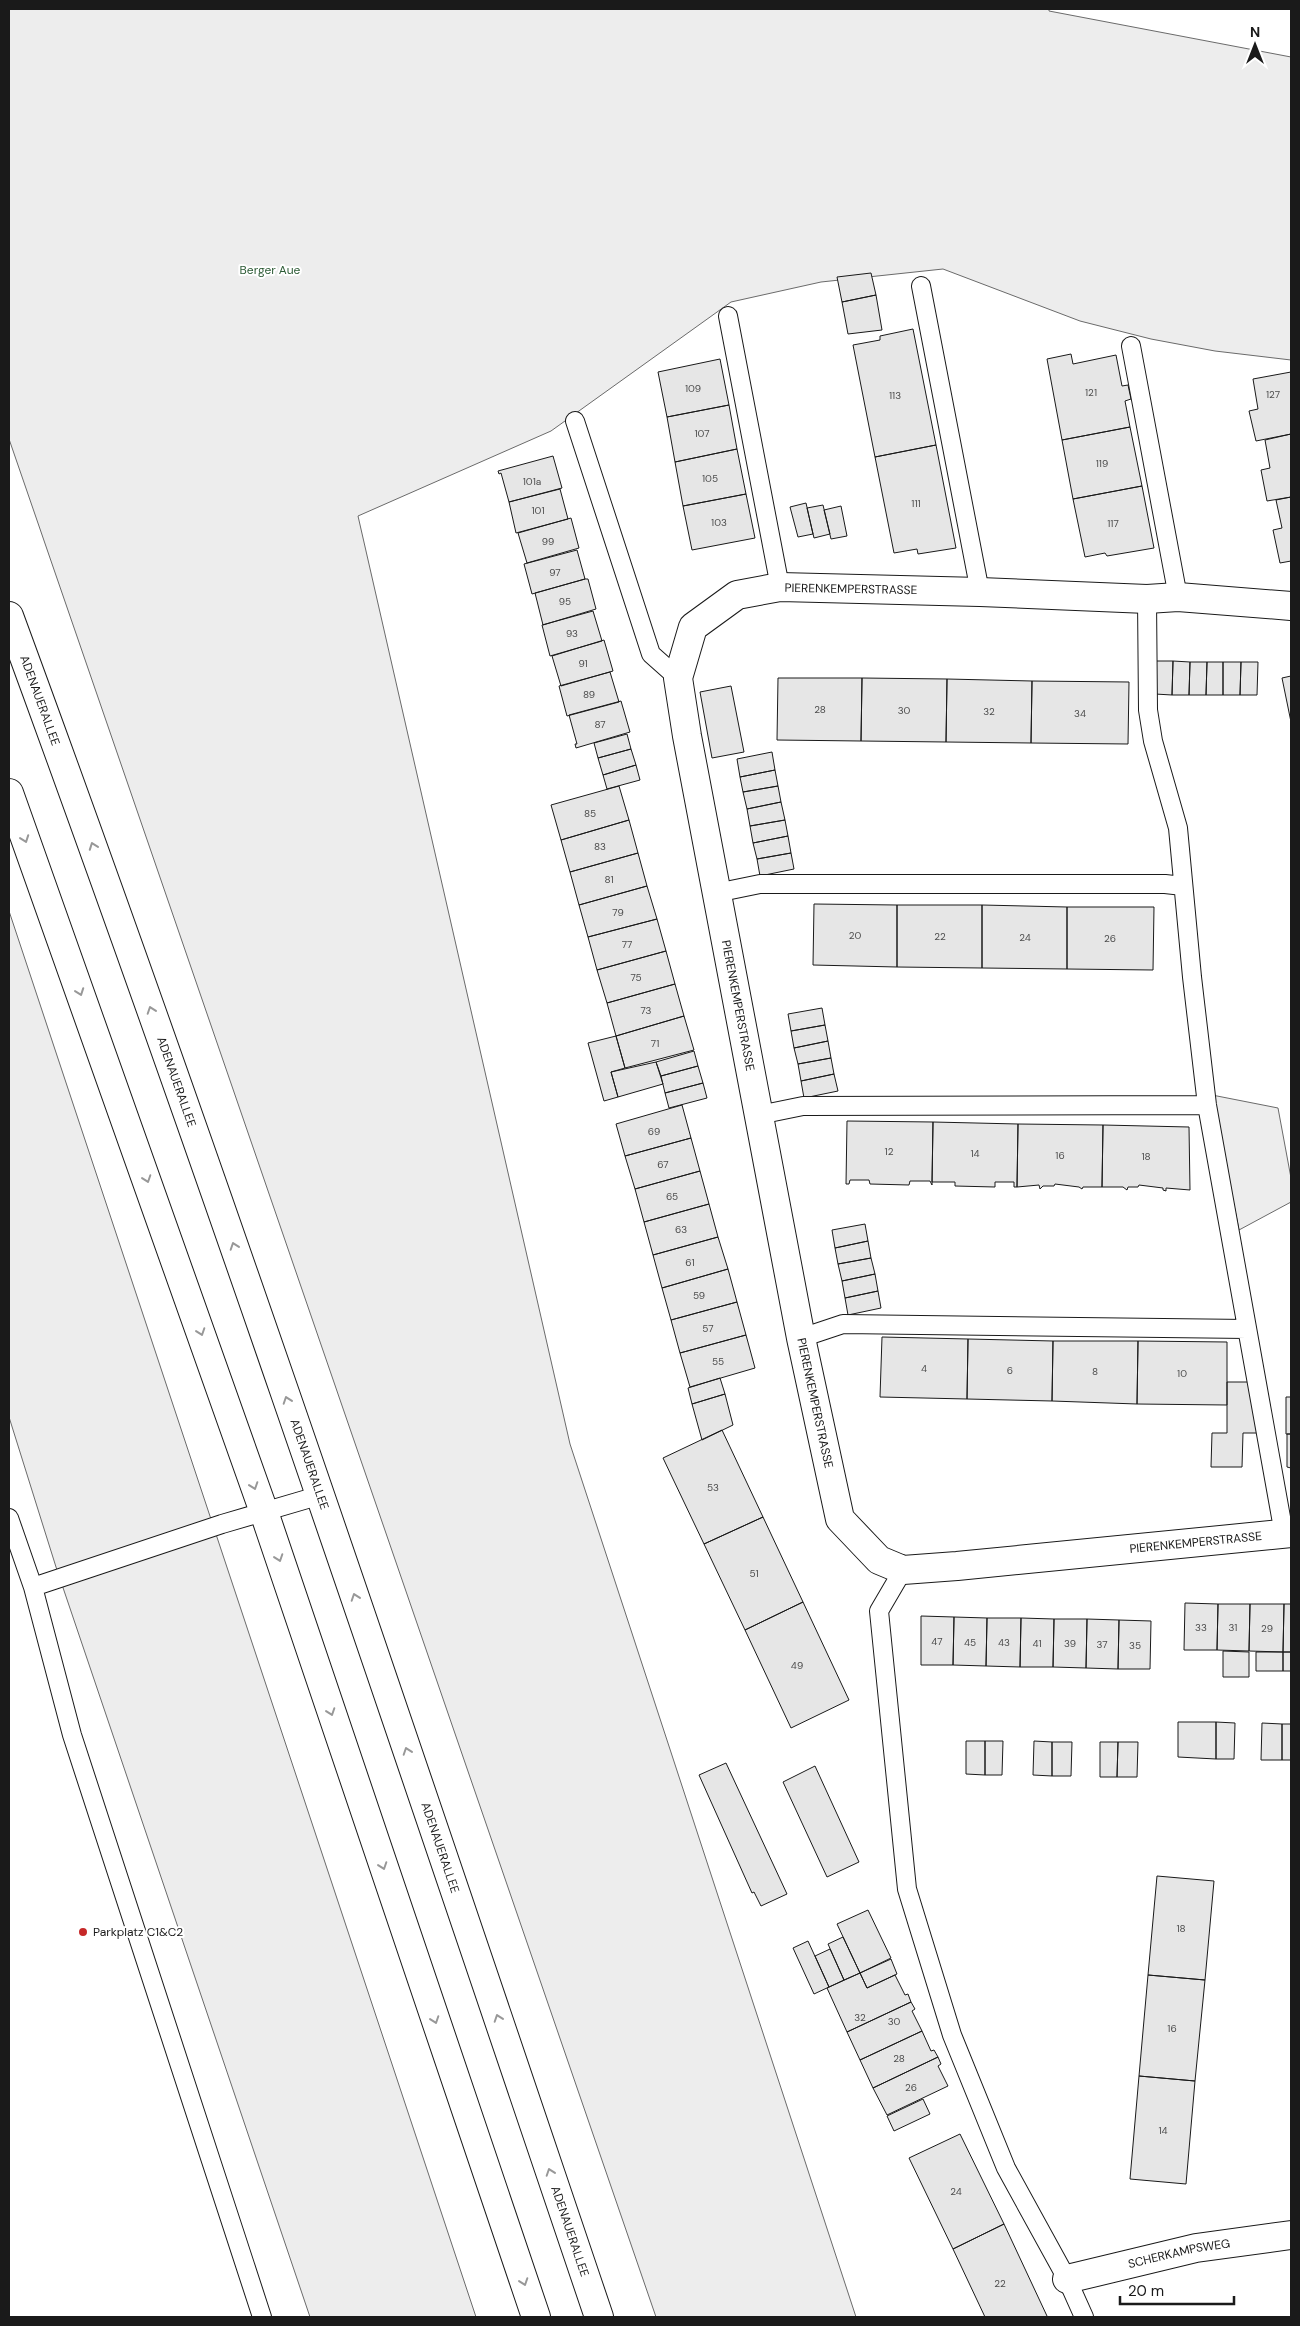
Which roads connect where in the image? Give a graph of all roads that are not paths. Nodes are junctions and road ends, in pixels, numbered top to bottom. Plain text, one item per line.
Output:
1 (921, 286) dead end
2 (728, 316) dead end
3 (1131, 346) dead end
4 (575, 421) dead end
5 (780, 587) junction
6 (980, 592) junction
7 (1178, 598) junction
8 (1147, 599) junction
9 (1291, 606) edge
10 (9, 616) edge
11 (678, 678) junction
12 (9, 793) edge
13 (1183, 886) junction
14 (716, 893) junction
15 (1206, 1105) junction
16 (759, 1115) junction
17 (1247, 1329) junction
18 (801, 1338) junction
19 (320, 1495) junction
20 (264, 1512) junction
21 (9, 1518) edge
22 (1288, 1533) edge
23 (903, 1570) junction
24 (34, 1587) junction
25 (1291, 2235) edge
26 (1067, 2279) junction
27 (262, 2317) edge
28 (536, 2317) edge
29 (599, 2317) edge
30 (1084, 2317) edge

1 - 6 lane
2 - 5 lane
3 - 7 lane
4 - 11 lane
5 - 6 main road, PIERENKEMPERSTRASSE
5 - 11 main road, PIERENKEMPERSTRASSE
6 - 8 main road, PIERENKEMPERSTRASSE
7 - 8 main road, PIERENKEMPERSTRASSE
7 - 9 main road, PIERENKEMPERSTRASSE
8 - 13 lane
19 -> 10 main road, ADENAUERALLEE
11 - 14 main road, PIERENKEMPERSTRASSE
12 -> 20 main road
13 - 14 lane
13 - 15 lane
14 - 16 main road, PIERENKEMPERSTRASSE
15 - 16 lane
15 - 17 lane
16 - 18 main road, PIERENKEMPERSTRASSE
17 - 18 lane
17 - 22 lane
18 - 23 main road, PIERENKEMPERSTRASSE
19 - 20 lane
29 -> 19 main road, ADENAUERALLEE
20 - 24 lane
20 -> 28 main road
21 - 24 lane
22 - 23 main road, PIERENKEMPERSTRASSE
23 - 26 lane
24 - 27 lane
25 - 26 main road, SCHERKAMPSWEG
26 - 30 lane

